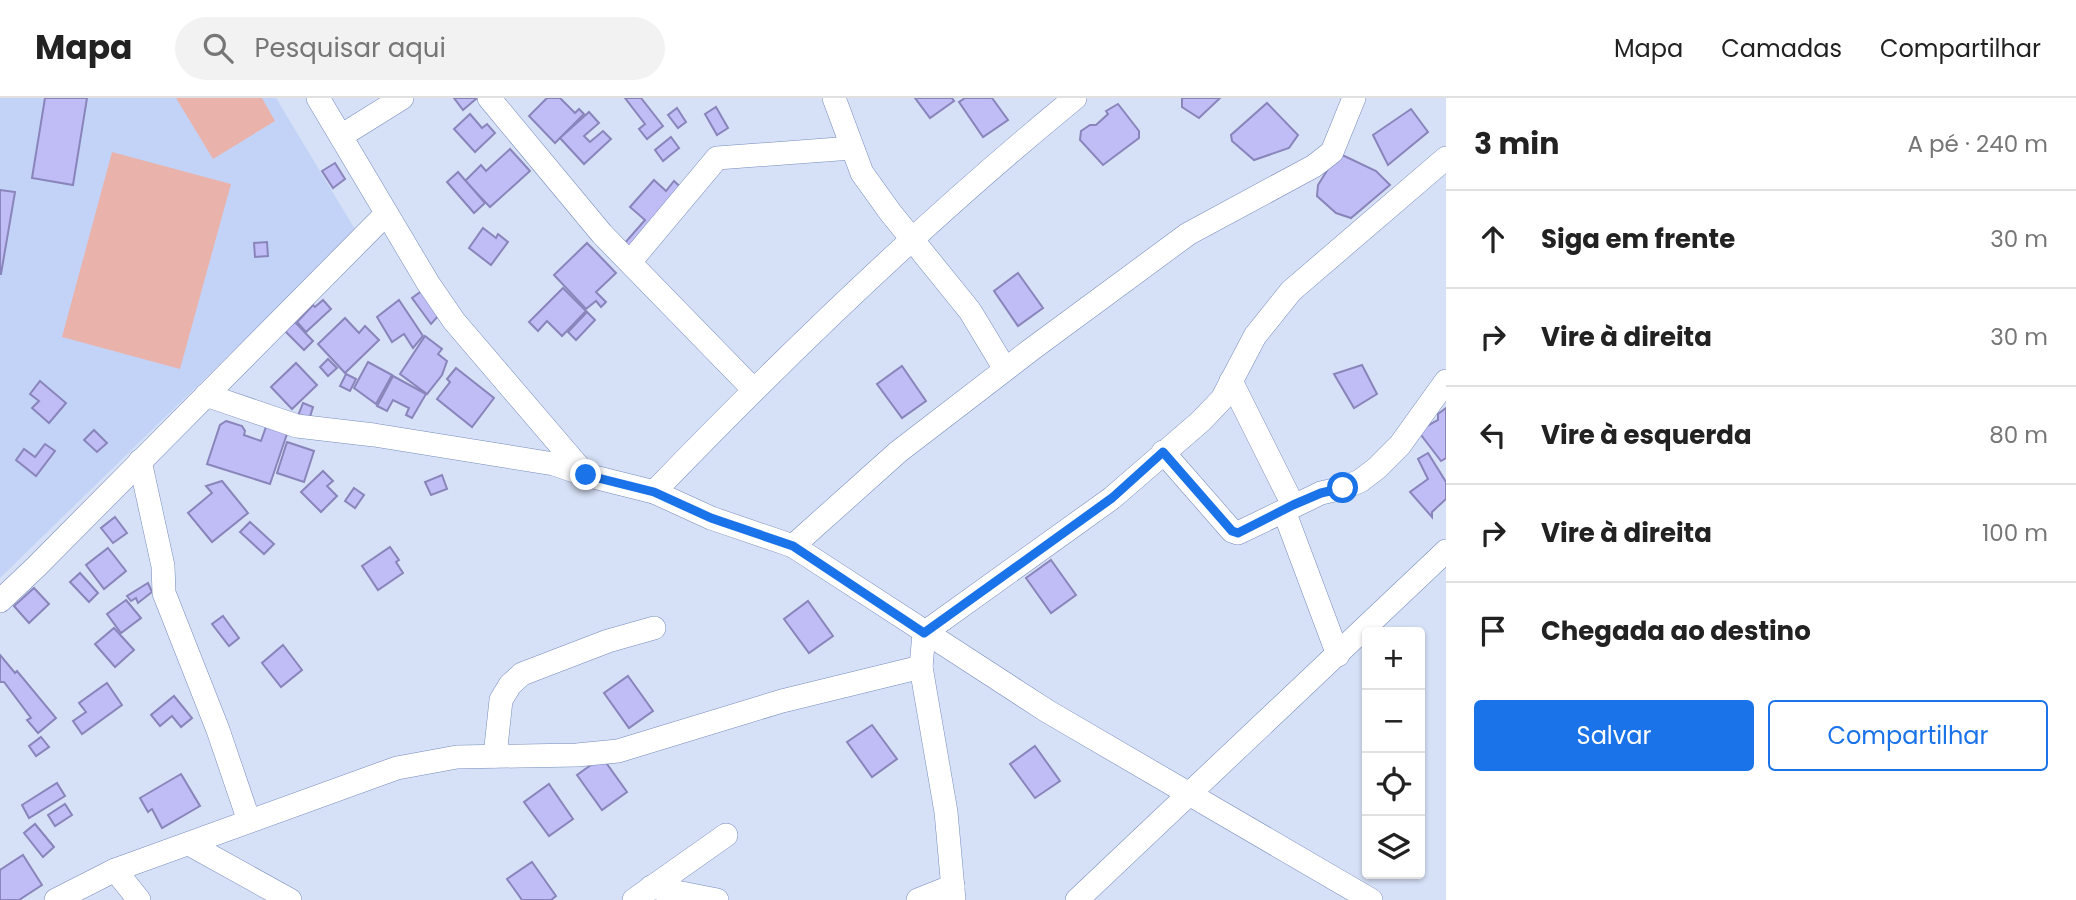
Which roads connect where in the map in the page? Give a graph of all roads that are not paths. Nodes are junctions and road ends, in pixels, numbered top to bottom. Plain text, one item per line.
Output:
1 (318, 98) edge
2 (402, 98) edge
3 (489, 98) edge
4 (834, 98) edge
5 (1075, 98) edge
6 (1354, 98) edge
7 (341, 136) junction
8 (852, 148) junction
9 (1446, 158) edge
10 (386, 214) junction
11 (913, 238) junction
12 (630, 262) junction
13 (1005, 369) junction
14 (1446, 381) edge
15 (1231, 382) junction
16 (754, 389) junction
17 (206, 395) junction
18 (1163, 452) junction
19 (141, 461) junction
20 (586, 475) junction
21 (654, 492) junction
22 (1288, 508) junction
23 (793, 546) junction
24 (1446, 551) edge
25 (0, 601) edge
26 (654, 628) dead end
27 (924, 633) junction
28 (1338, 655) junction
29 (921, 667) junction
30 (495, 756) junction
31 (1189, 794) junction
32 (249, 821) junction
33 (726, 835) dead end
34 (189, 844) junction
35 (115, 870) junction
36 (954, 893) edge
37 (642, 894) edge
38 (56, 900) edge
39 (139, 900) edge
40 (290, 900) edge
41 (717, 900) edge
42 (918, 900) edge
43 (1077, 900) edge
44 (1371, 900) edge

1 - 7 street
2 - 7 street
3 - 12 street
4 - 8 street
5 - 11 street
6 - 13 street
7 - 10 street
8 - 11 street
8 - 12 street
9 - 15 street
10 - 17 street
10 - 20 street
11 - 13 street
11 - 16 street
12 - 16 street
13 - 23 street
14 - 22 street
15 - 18 street
15 - 22 street
16 - 21 street
17 - 19 street
17 - 20 street
18 - 22 street
18 - 27 street
19 - 25 street
19 - 32 street
20 - 21 street
21 - 23 street
22 - 28 street
23 - 27 street
24 - 28 street
26 - 30 street
27 - 29 street
27 - 31 street
28 - 31 street
29 - 30 street
29 - 36 street
30 - 32 street
31 - 43 street
31 - 44 street
32 - 34 street
33 - 37 street
34 - 35 street
34 - 40 street
35 - 38 street
35 - 39 street
36 - 42 street
37 - 41 street

